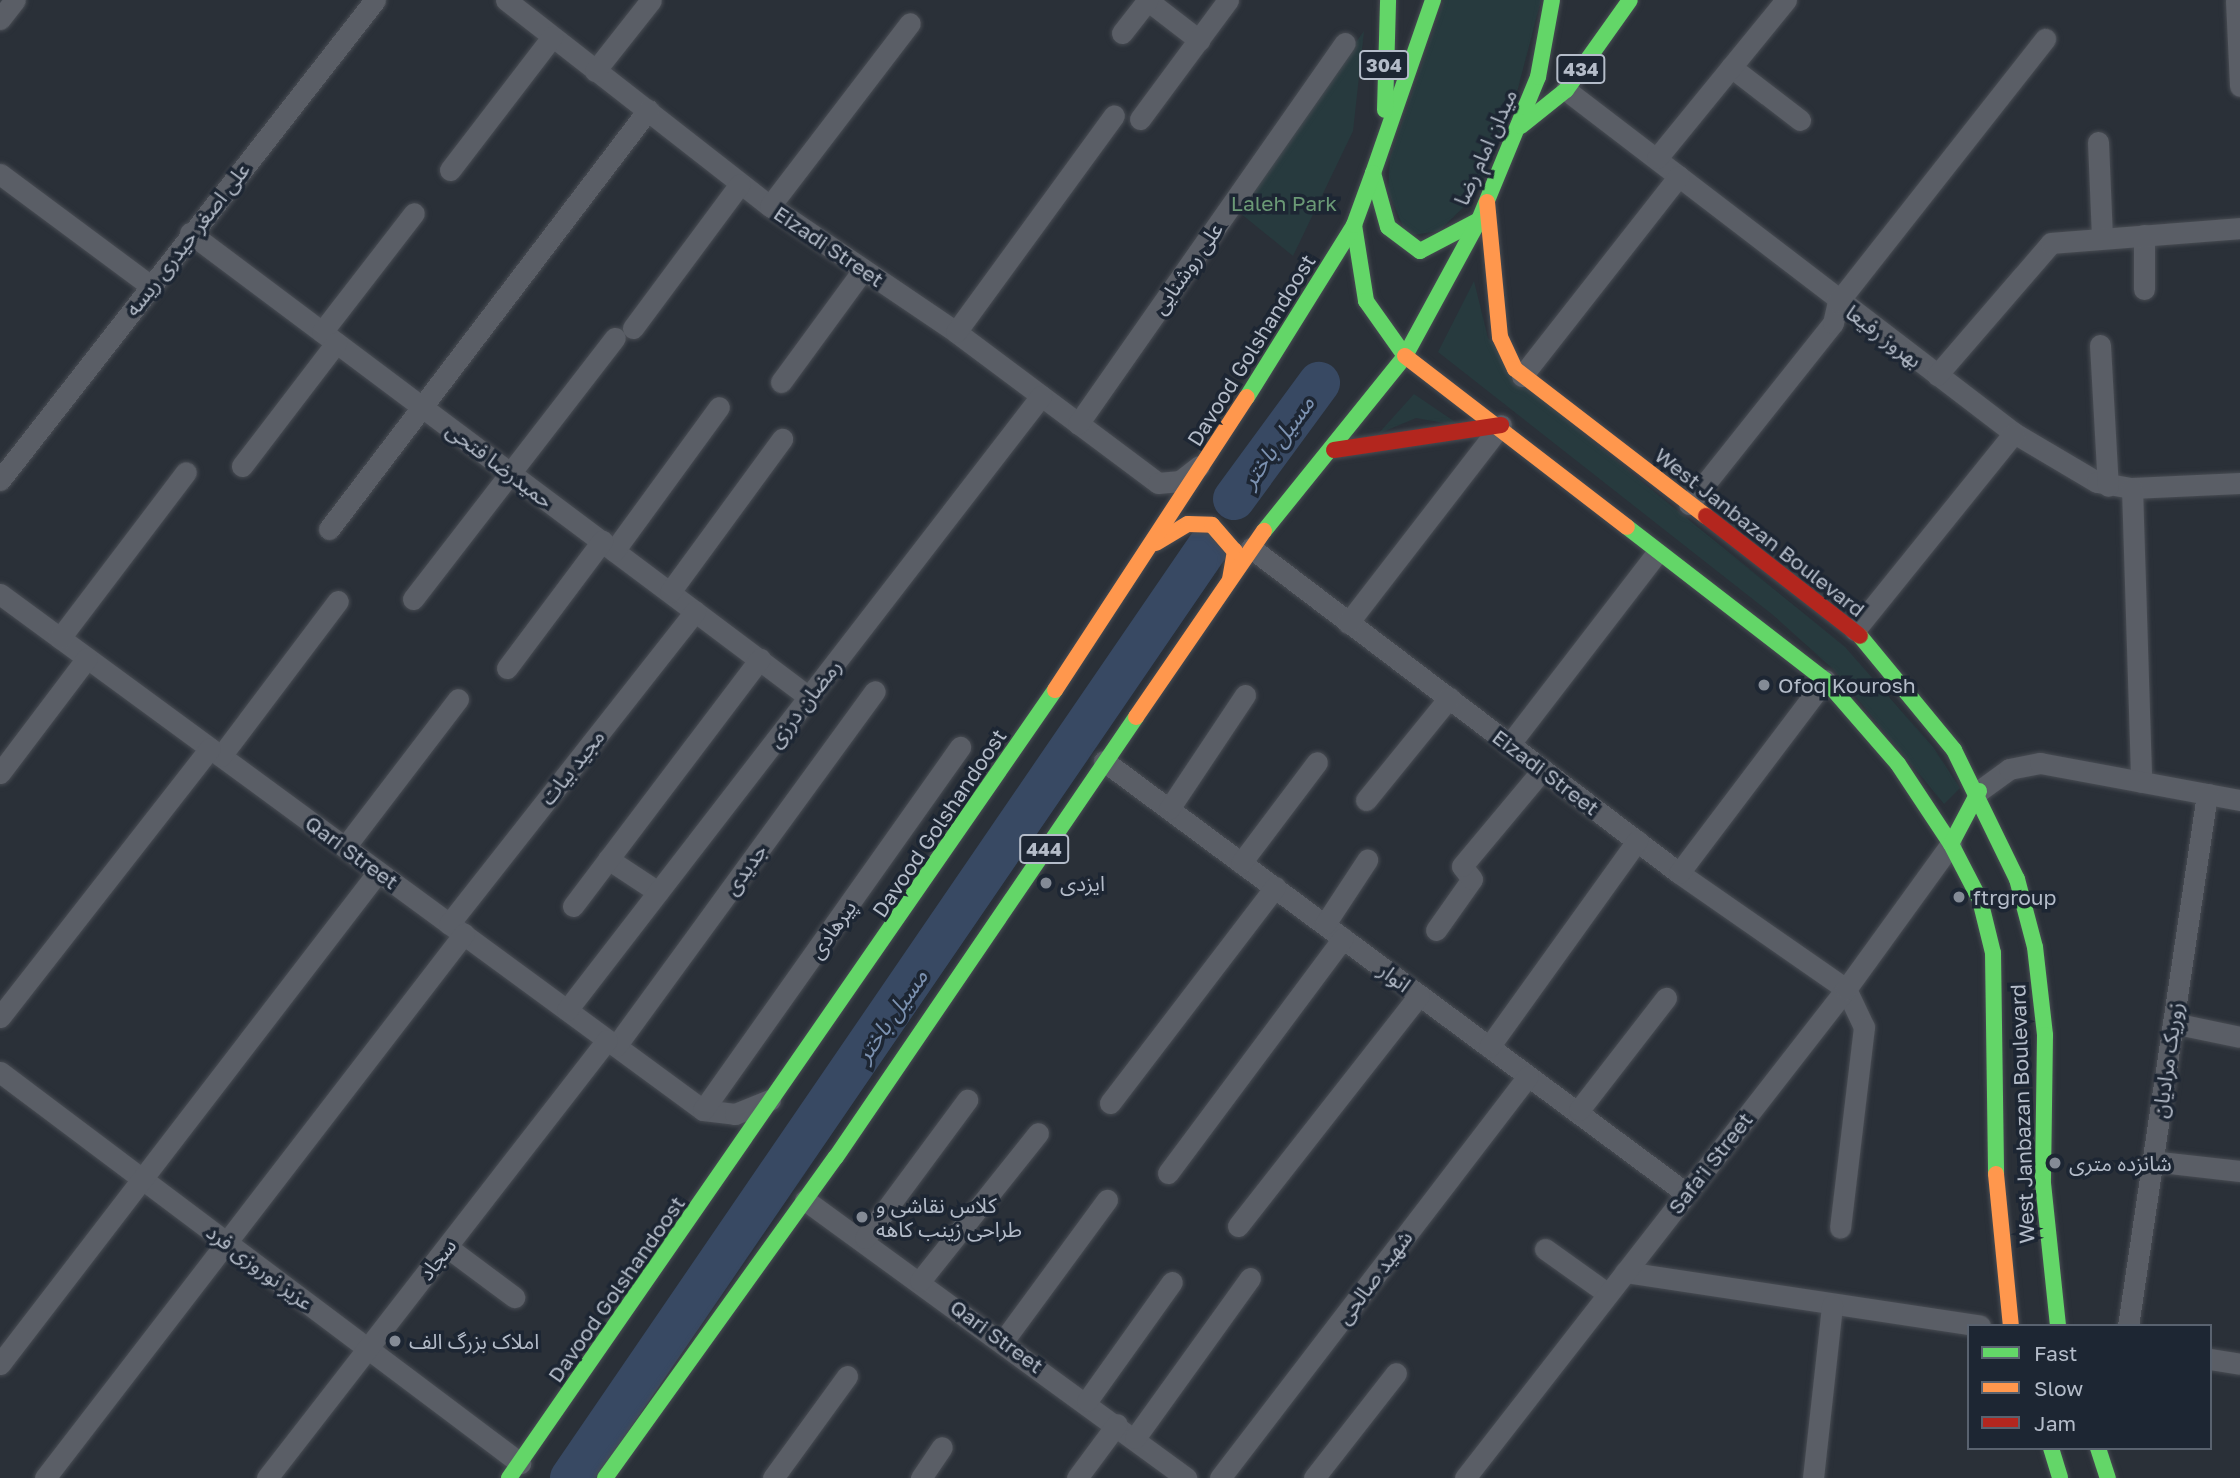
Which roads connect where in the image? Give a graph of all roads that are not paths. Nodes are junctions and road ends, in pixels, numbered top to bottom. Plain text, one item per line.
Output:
1 (15, 0) edge
2 (374, 0) edge
3 (506, 0) edge
4 (651, 0) edge
5 (1228, 0) edge
6 (1388, 0) edge
7 (1433, 0) edge
8 (1552, 0) edge
9 (1565, 0) edge
10 (1630, 0) edge
11 (1786, 0) edge
12 (2236, 0) edge
13 (1147, 1) edge
14 (0, 19) edge
15 (1551, 22) junction
16 (910, 23) dead end
17 (1122, 33) dead end
18 (552, 37) junction
19 (2045, 39) dead end
20 (1199, 40) junction
21 (1345, 43) dead end
22 (1731, 68) junction
23 (595, 71) junction
24 (2240, 86) edge
25 (1566, 90) junction
26 (648, 110) junction
27 (1114, 115) dead end
28 (1140, 119) dead end
29 (1800, 120) dead end
30 (1521, 126) junction
31 (1386, 131) junction
32 (2098, 142) dead end
33 (1657, 158) junction
34 (450, 170) dead end
35 (1373, 173) junction
36 (0, 174) edge
37 (1679, 176) junction
38 (740, 184) junction
39 (1487, 202) junction
40 (770, 206) junction
41 (414, 213) dead end
42 (1479, 220) junction
43 (1354, 225) junction
44 (2240, 228) edge
45 (190, 233) junction
46 (2144, 234) junction
47 (2102, 237) junction
48 (863, 271) junction
49 (151, 286) junction
50 (2144, 289) dead end
51 (1838, 302) junction
52 (956, 332) junction
53 (329, 337) junction
54 (2100, 345) dead end
55 (1405, 356) junction
56 (1522, 376) junction
57 (1937, 376) junction
58 (781, 382) dead end
59 (1041, 396) junction
60 (419, 405) junction
61 (719, 407) dead end
62 (1078, 424) junction
63 (1501, 425) junction
64 (2014, 433) junction
65 (782, 439) dead end
66 (1217, 442) junction
67 (1334, 450) junction
68 (243, 466) dead end
69 (186, 472) dead end
70 (511, 474) junction
71 (0, 480) edge
72 (2240, 482) edge
73 (2108, 486) junction
74 (2132, 488) junction
75 (1689, 504) junction
76 (330, 529) dead end
77 (1156, 544) junction
78 (608, 546) junction
79 (1251, 548) junction
80 (1657, 553) junction
81 (1230, 580) junction
82 (670, 592) junction
83 (0, 594) edge
84 (413, 599) dead end
85 (338, 601) dead end
86 (695, 611) junction
87 (1348, 623) junction
88 (1855, 630) junction
89 (60, 638) junction
90 (87, 658) junction
91 (760, 659) junction
92 (508, 668) dead end
93 (1825, 680) junction
94 (875, 691) dead end
95 (1245, 695) dead end
96 (809, 697) junction
97 (458, 698) dead end
98 (1449, 698) junction
99 (1509, 745) junction
100 (960, 747) dead end
101 (215, 752) junction
102 (1104, 761) junction
103 (1317, 762) dead end
104 (1543, 769) junction
105 (0, 773) edge
106 (2141, 782) junction
107 (1979, 791) junction
108 (2207, 794) junction
109 (1366, 800) dead end
110 (2240, 800) edge
111 (1169, 809) junction
112 (1637, 841) junction
113 (1951, 844) junction
114 (345, 847) junction
115 (608, 859) junction
116 (1367, 860) dead end
117 (1241, 863) junction
118 (379, 872) junction
119 (1679, 873) junction
120 (1275, 887) junction
121 (658, 892) junction
122 (573, 906) dead end
123 (1325, 925) junction
124 (456, 929) junction
125 (1436, 930) dead end
126 (1343, 938) junction
127 (1846, 989) junction
128 (1419, 995) junction
129 (1666, 998) dead end
130 (567, 1010) junction
131 (0, 1017) edge
132 (2173, 1023) junction
133 (2240, 1038) edge
134 (611, 1043) junction
135 (1489, 1047) junction
136 (0, 1072) edge
137 (1528, 1076) junction
138 (778, 1096) junction
139 (967, 1100) dead end
140 (1110, 1103) dead end
141 (703, 1110) junction
142 (1579, 1110) junction
143 (1038, 1133) dead end
144 (2152, 1161) junction
145 (2240, 1171) edge
146 (1168, 1173) dead end
147 (142, 1179) junction
148 (1686, 1193) junction
149 (805, 1200) junction
150 (1107, 1200) dead end
151 (1238, 1226) dead end
152 (1840, 1228) dead end
153 (864, 1238) junction
154 (226, 1242) junction
155 (447, 1247) junction
156 (1545, 1249) dead end
157 (1625, 1272) junction
158 (1250, 1278) dead end
159 (920, 1281) junction
160 (1172, 1282) dead end
161 (1608, 1294) junction
162 (514, 1297) dead end
163 (1832, 1305) junction
164 (1967, 1324) edge
165 (2011, 1324) edge
166 (2058, 1324) edge
167 (2128, 1324) edge
168 (1004, 1340) junction
169 (368, 1348) junction
170 (2212, 1359) edge
171 (0, 1364) edge
172 (2240, 1364) edge
173 (1396, 1373) dead end
174 (847, 1376) dead end
175 (1087, 1401) junction
176 (1117, 1424) junction
177 (1135, 1438) junction
178 (942, 1447) dead end
179 (2051, 1450) edge
180 (2099, 1450) edge
181 (514, 1470) edge
182 (45, 1478) edge
183 (267, 1478) edge
184 (605, 1478) edge
185 (773, 1478) edge
186 (920, 1478) edge
187 (1077, 1478) edge
188 (1186, 1478) edge
189 (1220, 1478) edge
190 (1314, 1478) edge
191 (1465, 1478) edge
192 (1813, 1478) edge
193 (2060, 1478) edge
194 (2108, 1478) edge

1 - 14 street
2 - 45 street, علی اصغر حیدری ریسه
3 - 18 street, Eizadi Street
4 - 23 street
5 - 20 street
6 - 31 main road, 304
7 - 31 main road
8 - 15 main road, میدان امام رضا
9 - 15 main road
10 - 25 main road, 434
11 - 22 street
12 - 24 street
13 - 17 street
13 - 20 street
15 - 30 main road, میدان امام رضا
16 - 40 street
18 - 23 street, Eizadi Street
18 - 34 street
19 - 51 street
20 - 28 street
21 - 62 street, علی روشنایی
22 - 29 street
22 - 33 street
23 - 26 street, Eizadi Street
25 - 30 main road, 434
25 - 33 street, بهروز رفیعا
26 - 38 street, Eizadi Street
26 - 60 street
27 - 52 street
30 - 39 main road, میدان امام رضا
31 - 35 main road
32 - 47 street
33 - 37 street, بهروز رفیعا
35 - 42 main road, میدان امام رضا
35 - 43 main road, Davood Golshandoost
36 - 49 street
37 - 51 street, بهروز رفیعا
37 - 56 street
38 - 40 street, Eizadi Street
38 - 70 street
39 - 42 main road, میدان امام رضا
39 - 56 main road, West Janbazan Boulevard
40 - 48 street, Eizadi Street
41 - 53 street
42 - 55 main road, 444
43 - 55 main road, West Janbazan Boulevard
43 - 66 main road, Davood Golshandoost
44 - 46 street
45 - 49 street, علی اصغر حیدری ریسه
45 - 53 street, حمیدرضا فتحی
46 - 47 street
46 - 50 street
47 - 57 street
48 - 52 street, Eizadi Street
48 - 58 street
49 - 71 street, علی اصغر حیدری ریسه
51 - 57 street, بهروز رفیعا
51 - 75 street
52 - 59 street, Eizadi Street
53 - 60 street, حمیدرضا فتحی
53 - 68 street
54 - 73 street
55 - 63 main road, West Janbazan Boulevard
55 - 67 main road, 444
56 - 75 main road, West Janbazan Boulevard
57 - 64 street, بهروز رفیعا
59 - 62 street, Eizadi Street
59 - 96 street, رمضان درزی
60 - 70 street, حمیدرضا فتحی
60 - 76 street
61 - 78 street
62 - 66 street, Eizadi Street
63 - 67 main road
63 - 80 main road, West Janbazan Boulevard
63 - 87 street
64 - 73 street, بهروز رفیعا
64 - 88 street
65 - 82 street
66 - 77 main road, Davood Golshandoost
67 - 79 main road, 444
69 - 89 street
70 - 78 street, حمیدرضا فتحی
70 - 84 street
72 - 74 street, بهروز رفیعا
73 - 74 street, بهروز رفیعا
74 - 106 street
75 - 88 main road, West Janbazan Boulevard
77 - 81 main road
77 - 138 main road, Davood Golshandoost
78 - 82 street, حمیدرضا فتحی
78 - 92 street
79 - 81 main road, 444
79 - 87 street, Eizadi Street
80 - 93 main road, West Janbazan Boulevard
80 - 99 street
81 - 102 main road, 444
82 - 86 street, حمیدرضا فتحی
83 - 89 street, Qari Street
85 - 101 street
86 - 91 street, حمیدرضا فتحی
86 - 124 street, مجید بیات
87 - 98 street, Eizadi Street
88 - 107 main road, West Janbazan Boulevard
89 - 90 street, Qari Street
90 - 101 street, Qari Street
90 - 105 street
91 - 96 street, حمیدرضا فتحی
91 - 115 street
93 - 113 main road, West Janbazan Boulevard
93 - 119 street
94 - 134 street, جدیدی
95 - 111 street
96 - 121 street, رمضان درزی
97 - 114 street
98 - 99 street, Eizadi Street
98 - 109 street
99 - 104 street, Eizadi Street
100 - 141 street, پیرهادی
101 - 114 street, Qari Street
101 - 131 street
102 - 111 street, انوار
102 - 149 main road, 444
103 - 117 street
104 - 112 street, Eizadi Street
104 - 125 street
106 - 107 street
106 - 108 street
107 - 113 main road
107 - 166 main road, West Janbazan Boulevard
108 - 110 street
108 - 132 street, زوریک مرادیان
111 - 117 street, انوار
112 - 119 street, Eizadi Street
112 - 135 street
113 - 127 street, Safa'i Street
113 - 165 main road, West Janbazan Boulevard
114 - 118 street, Qari Street
115 - 121 street
115 - 122 street
116 - 123 street
117 - 120 street, انوار
118 - 124 street, Qari Street
118 - 147 street
119 - 127 street, Eizadi Street
120 - 123 street, انوار
120 - 140 street
121 - 130 street, رمضان درزی
123 - 126 street, انوار
124 - 130 street, Qari Street
124 - 154 street, مجید بیات
126 - 128 street, انوار
126 - 146 street
127 - 148 street, Safa'i Street
127 - 152 street
128 - 135 street, انوار
128 - 151 street
129 - 142 street
130 - 134 street, Qari Street
132 - 133 street
132 - 144 street, زوریک مرادیان
134 - 141 street, Qari Street
134 - 155 street, سجاد
135 - 137 street, انوار
136 - 147 street, عزیز نوروزی فرد
137 - 142 street, انوار
137 - 189 street, شهید صالحی
138 - 141 street
138 - 181 main road, Davood Golshandoost
139 - 153 street
142 - 148 street, انوار
143 - 159 street
144 - 145 street
144 - 167 street, زوریک مرادیان
147 - 154 street, عزیز نوروزی فرد
147 - 171 street
148 - 157 street, Safa'i Street
149 - 153 street, Qari Street
149 - 184 main road, 444
150 - 168 street
153 - 159 street, Qari Street
154 - 169 street, عزیز نوروزی فرد
154 - 182 street, مجید بیات
155 - 162 street
155 - 169 street, سجاد
156 - 161 street
157 - 161 street, Safa'i Street
157 - 163 street
158 - 177 street
159 - 168 street, Qari Street
160 - 175 street
161 - 191 street, Safa'i Street
163 - 164 street
163 - 192 street
168 - 175 street, Qari Street
169 - 181 street, عزیز نوروزی فرد
169 - 183 street, سجاد
170 - 172 street
173 - 190 street
174 - 185 street
175 - 176 street, Qari Street
176 - 177 street, Qari Street
176 - 187 street
177 - 188 street, Qari Street
178 - 186 street
179 - 193 main road
180 - 194 main road

